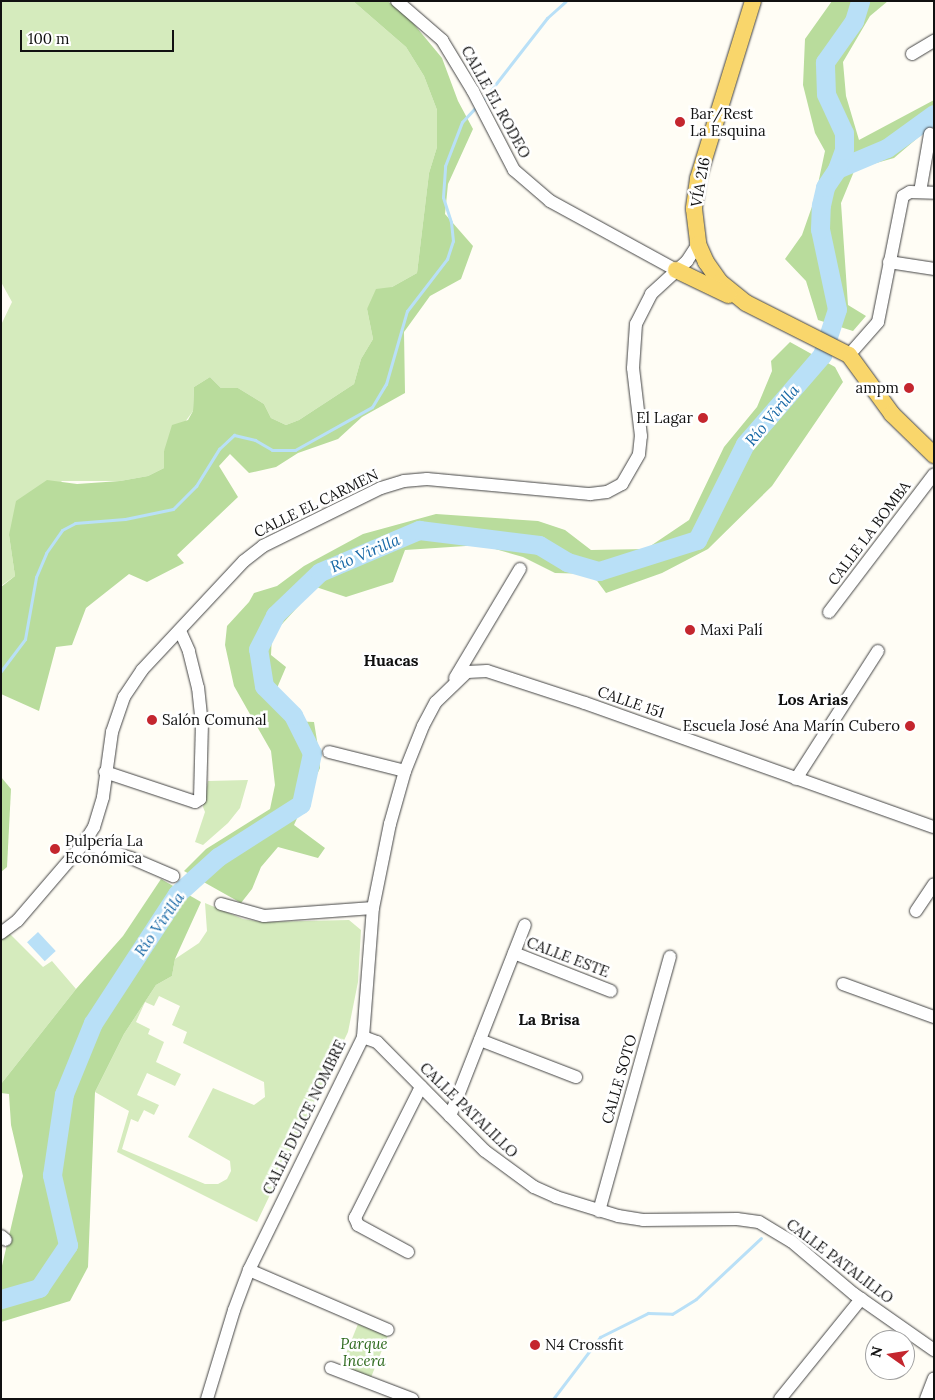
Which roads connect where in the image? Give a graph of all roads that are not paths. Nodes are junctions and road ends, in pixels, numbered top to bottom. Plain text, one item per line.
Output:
1 (397, 1) edge
2 (753, 1) edge
3 (934, 41) edge
4 (912, 54) dead end
5 (930, 134) dead end
6 (920, 192) junction
7 (934, 193) edge
8 (698, 244) junction
9 (890, 262) junction
10 (934, 269) edge
11 (676, 270) junction
12 (746, 303) junction
13 (846, 353) junction
14 (934, 455) edge
15 (934, 474) edge
16 (520, 569) dead end
17 (829, 612) dead end
18 (180, 631) junction
19 (878, 651) dead end
20 (486, 671) joint
21 (452, 685) junction
22 (329, 752) dead end
23 (405, 771) junction
24 (106, 772) junction
25 (796, 778) junction
26 (934, 827) edge
27 (84, 843) junction
28 (173, 876) dead end
29 (934, 884) edge
30 (221, 904) dead end
31 (373, 908) junction
32 (916, 910) dead end
33 (525, 925) dead end
34 (1, 933) edge
35 (514, 953) junction
36 (670, 957) dead end
37 (843, 984) dead end
38 (611, 991) dead end
39 (934, 1017) edge
40 (363, 1037) junction
41 (480, 1040) junction
42 (576, 1077) dead end
43 (421, 1087) junction
44 (450, 1116) junction
45 (598, 1210) junction
46 (408, 1252) dead end
47 (250, 1270) junction
48 (861, 1299) junction
49 (388, 1330) dead end
50 (934, 1350) edge
51 (330, 1368) dead end
52 (934, 1378) edge
53 (207, 1399) edge
54 (412, 1399) edge
55 (780, 1399) edge
56 (926, 1399) edge

1 - 11 street, CALLE EL RODEO
2 - 8 main road, VÍA 216
3 - 4 street
5 - 6 street
6 - 7 street
6 - 9 street
8 - 11 street, CALLE EL CARMEN
8 - 12 main road, VÍA 216
9 - 10 street
9 - 13 street
11 - 12 main road
11 - 18 street, CALLE EL CARMEN
12 - 13 main road, VÍA 216
13 - 14 main road
15 - 17 street, CALLE LA BOMBA
16 - 21 street
18 - 24 street, CALLE EL CARMEN
18 - 24 street
19 - 25 street
20 - 21 street, CALLE DULCE NOMBRE
20 - 25 street, CALLE 151
21 - 23 street, CALLE DULCE NOMBRE
22 - 23 street
23 - 31 street, CALLE DULCE NOMBRE
24 - 27 street, CALLE EL CARMEN
25 - 26 street, CALLE 151
27 - 28 street
27 - 34 street, CALLE EL CARMEN
29 - 32 street
30 - 31 street
31 - 40 street, CALLE DULCE NOMBRE
33 - 35 street
35 - 38 street, CALLE ESTE
35 - 41 street
36 - 45 street, CALLE SOTO
37 - 39 street
40 - 43 street, CALLE PATALILLO
40 - 47 street, CALLE DULCE NOMBRE
41 - 42 street
41 - 44 street
43 - 44 street, CALLE PATALILLO
43 - 46 street
44 - 45 street, CALLE PATALILLO
45 - 48 street, CALLE PATALILLO
47 - 49 street
47 - 53 street, CALLE DULCE NOMBRE
48 - 50 street, CALLE PATALILLO
48 - 55 street
51 - 54 street
52 - 56 street

